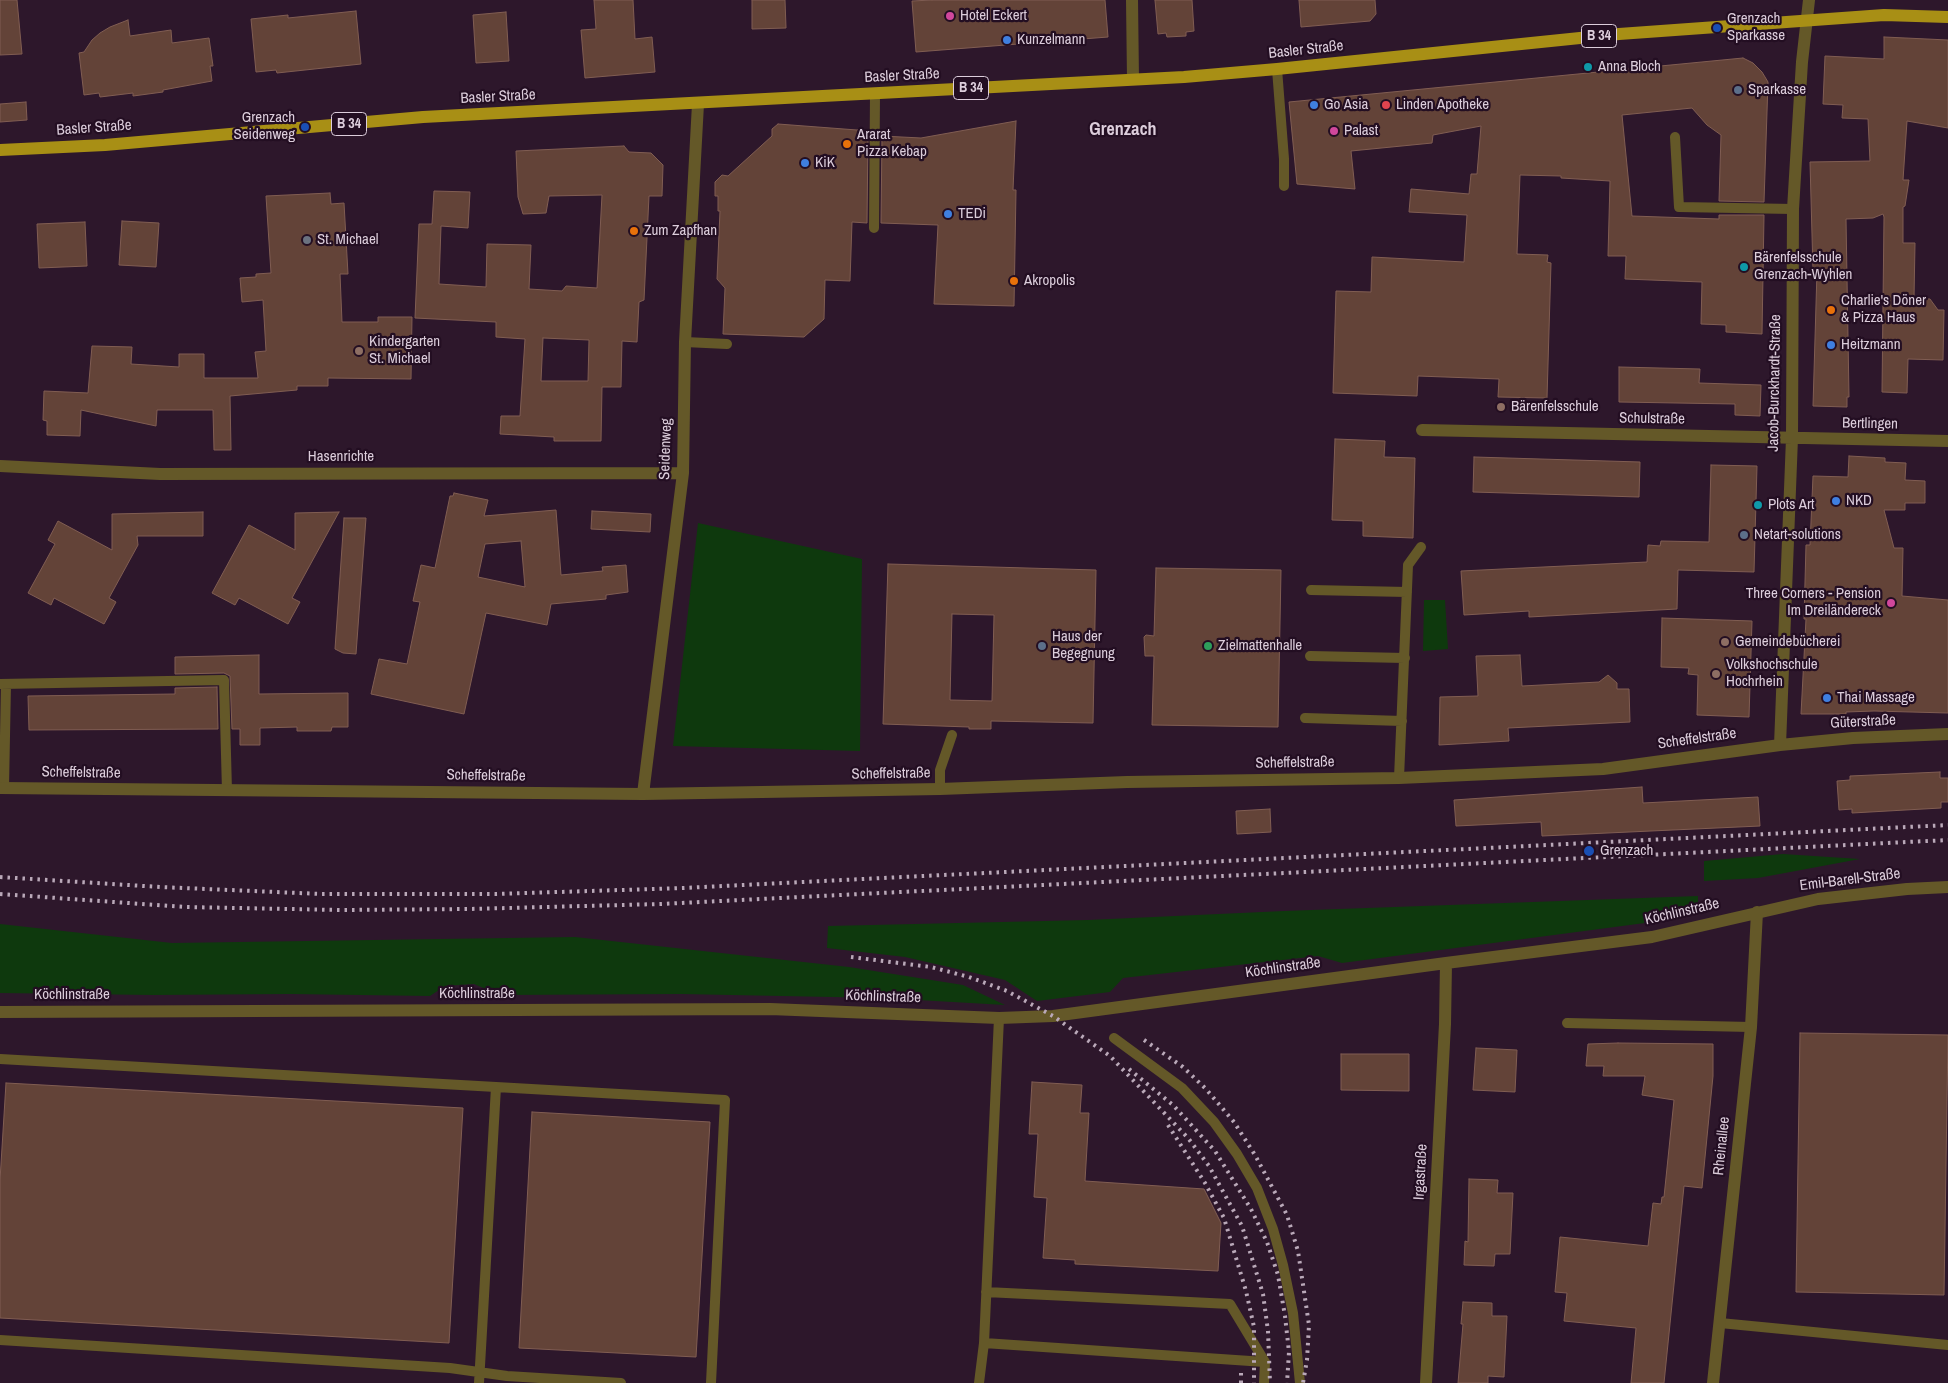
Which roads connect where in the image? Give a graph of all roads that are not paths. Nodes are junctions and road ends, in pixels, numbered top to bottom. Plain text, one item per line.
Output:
1 (1132, 0) edge
2 (1808, 0) edge
3 (1948, 17) edge
4 (1806, 21) junction
5 (1278, 69) junction
6 (1133, 79) junction
7 (875, 94) junction
8 (698, 104) junction
9 (1675, 137) dead end
10 (0, 150) edge
11 (1284, 186) dead end
12 (1793, 209) junction
13 (874, 228) dead end
14 (685, 342) junction
15 (727, 344) dead end
16 (1422, 430) dead end
17 (1792, 438) junction
18 (1948, 441) edge
19 (0, 466) edge
20 (683, 473) junction
21 (1421, 547) dead end
22 (1311, 590) dead end
23 (1407, 592) junction
24 (1310, 656) dead end
25 (1405, 658) junction
26 (3, 684) edge
27 (1306, 718) dead end
28 (1402, 721) junction
29 (1948, 734) edge
30 (952, 736) dead end
31 (1780, 745) junction
32 (1400, 778) junction
33 (2, 788) edge
34 (940, 789) junction
35 (227, 791) junction
36 (643, 794) junction
37 (1948, 887) edge
38 (1757, 912) junction
39 (1446, 963) junction
40 (0, 1012) edge
41 (999, 1018) junction
42 (1567, 1023) dead end
43 (1751, 1026) junction
44 (1114, 1038) dead end
45 (0, 1059) edge
46 (496, 1087) junction
47 (986, 1292) junction
48 (1720, 1323) junction
49 (0, 1340) edge
50 (984, 1344) junction
51 (1948, 1345) edge
52 (1265, 1362) junction
53 (480, 1372) junction
54 (479, 1383) edge
55 (621, 1383) edge
56 (711, 1383) edge
57 (979, 1383) edge
58 (1264, 1383) edge
59 (1300, 1383) edge
60 (1426, 1383) edge
61 (1713, 1383) edge

1 - 6 street
2 - 4 street, Jacob-Burckhardt-Straße
3 - 4 main road, B 34
4 - 5 main road, Basler Straße / B 34
4 - 12 street, Jacob-Burckhardt-Straße
5 - 6 main road, Basler Straße / B 34
5 - 11 lane
6 - 7 main road, Basler Straße / B 34
7 - 8 main road, Basler Straße / B 34
7 - 13 lane
8 - 10 main road, Basler Straße / B 34
8 - 14 street, Seidenweg
9 - 12 lane
12 - 17 street, Jacob-Burckhardt-Straße
14 - 15 lane
14 - 20 street, Seidenweg
16 - 17 street, Schulstraße
17 - 18 street, Bertlingen
17 - 31 street, Jacob-Burckhardt-Straße
19 - 20 street, Hasenrichte
20 - 36 street, Seidenweg
21 - 23 lane
22 - 23 lane
23 - 25 lane
24 - 25 lane
25 - 28 lane
26 - 33 lane
26 - 35 lane
27 - 28 lane
28 - 32 lane
29 - 31 street, Güterstraße
30 - 34 lane
31 - 32 street, Scheffelstraße
32 - 34 street, Scheffelstraße
33 - 35 street, Scheffelstraße
34 - 36 street, Scheffelstraße
35 - 36 street, Scheffelstraße
37 - 38 street, Emil-Barell-Straße
38 - 39 street, Köchlinstraße
38 - 43 street, Rheinallee
39 - 41 street, Köchlinstraße
39 - 60 street, Irgastraße
40 - 41 street, Köchlinstraße
41 - 47 lane
42 - 43 lane
43 - 48 street, Rheinallee
44 - 59 lane
45 - 46 lane
46 - 53 lane
46 - 56 lane
47 - 50 lane
47 - 52 lane
48 - 51 lane
48 - 61 street, Rheinallee
49 - 53 lane
50 - 52 lane
50 - 57 lane
52 - 58 lane
53 - 54 lane
53 - 55 lane

